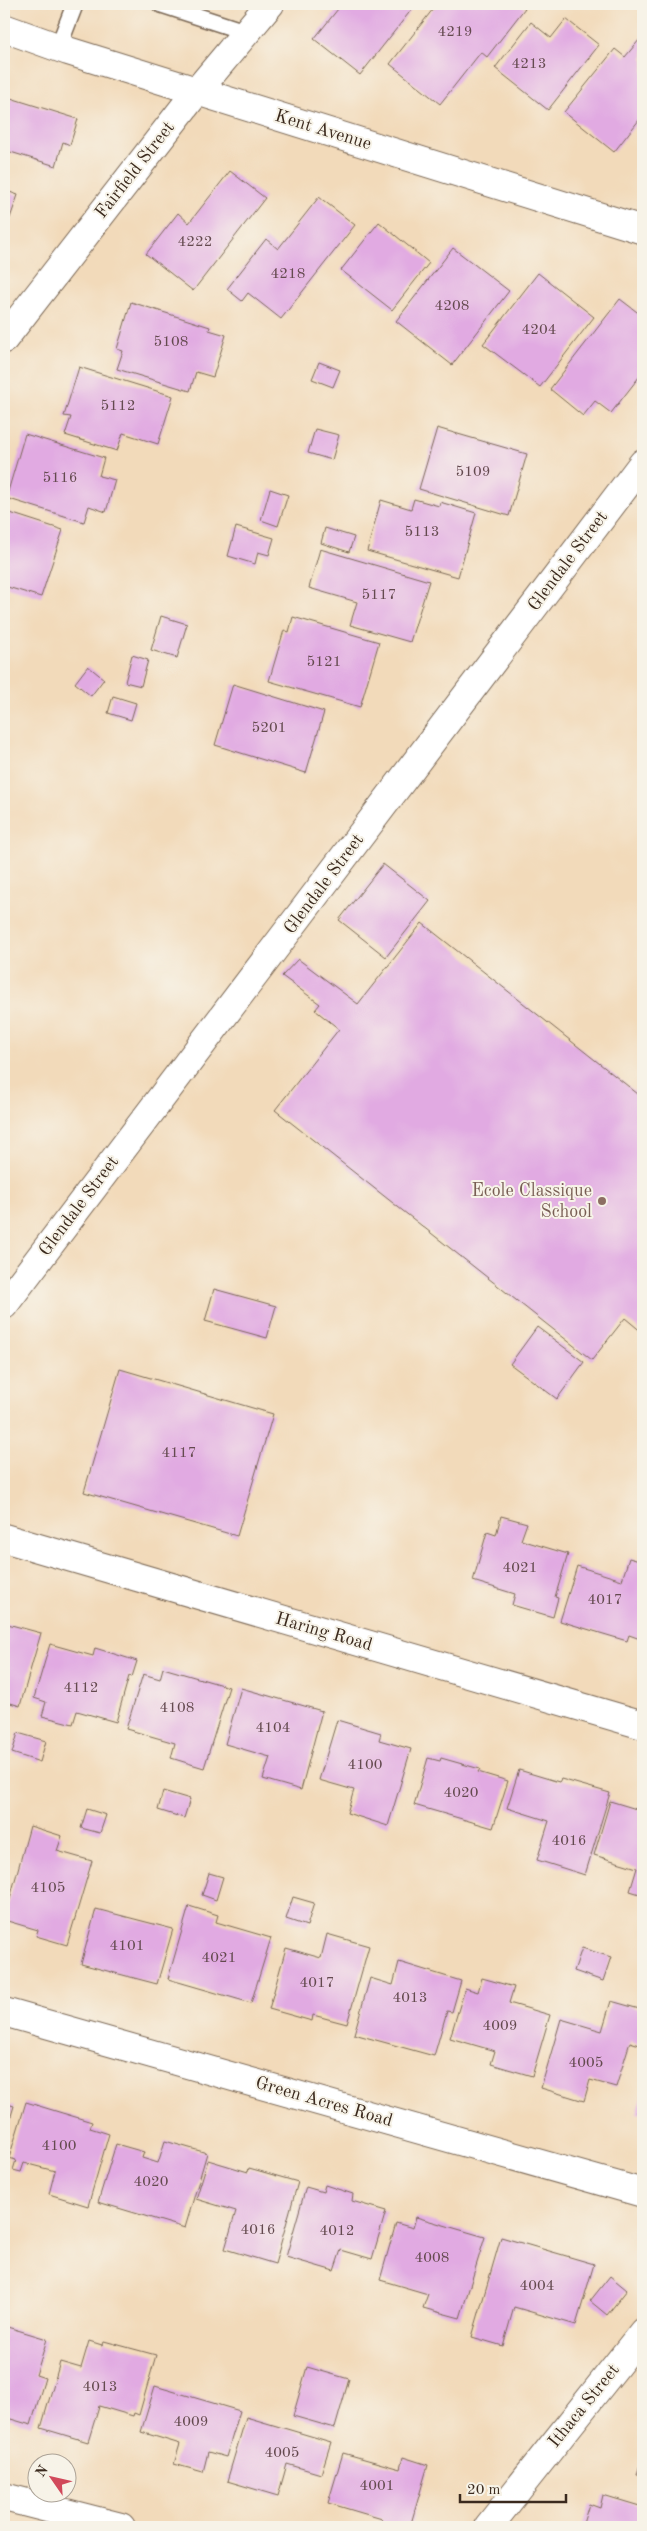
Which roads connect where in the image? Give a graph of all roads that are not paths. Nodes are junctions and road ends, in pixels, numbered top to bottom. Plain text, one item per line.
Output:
1 (76, 4) edge
2 (160, 4) edge
3 (270, 4) edge
4 (4, 28) edge
5 (246, 32) junction
6 (58, 48) junction
7 (197, 91) junction
8 (643, 230) edge
9 (4, 339) edge
10 (643, 463) edge
11 (4, 1305) edge
12 (4, 1538) edge
13 (643, 1725) edge
14 (4, 2012) edge
15 (643, 2193) edge
16 (643, 2332) edge
17 (4, 2497) edge
18 (121, 2527) edge
19 (488, 2527) edge

1 - 6 lane
2 - 5 lane
3 - 5 street, Fairfield Street
4 - 6 street, Kent Avenue
5 - 7 street, Fairfield Street
6 - 7 street, Kent Avenue
7 - 8 street, Kent Avenue
7 - 9 street, Fairfield Street
10 - 11 street, Glendale Street
12 - 13 street, Haring Road
14 - 15 street, Green Acres Road
16 - 19 street, Ithaca Street
17 - 18 street

